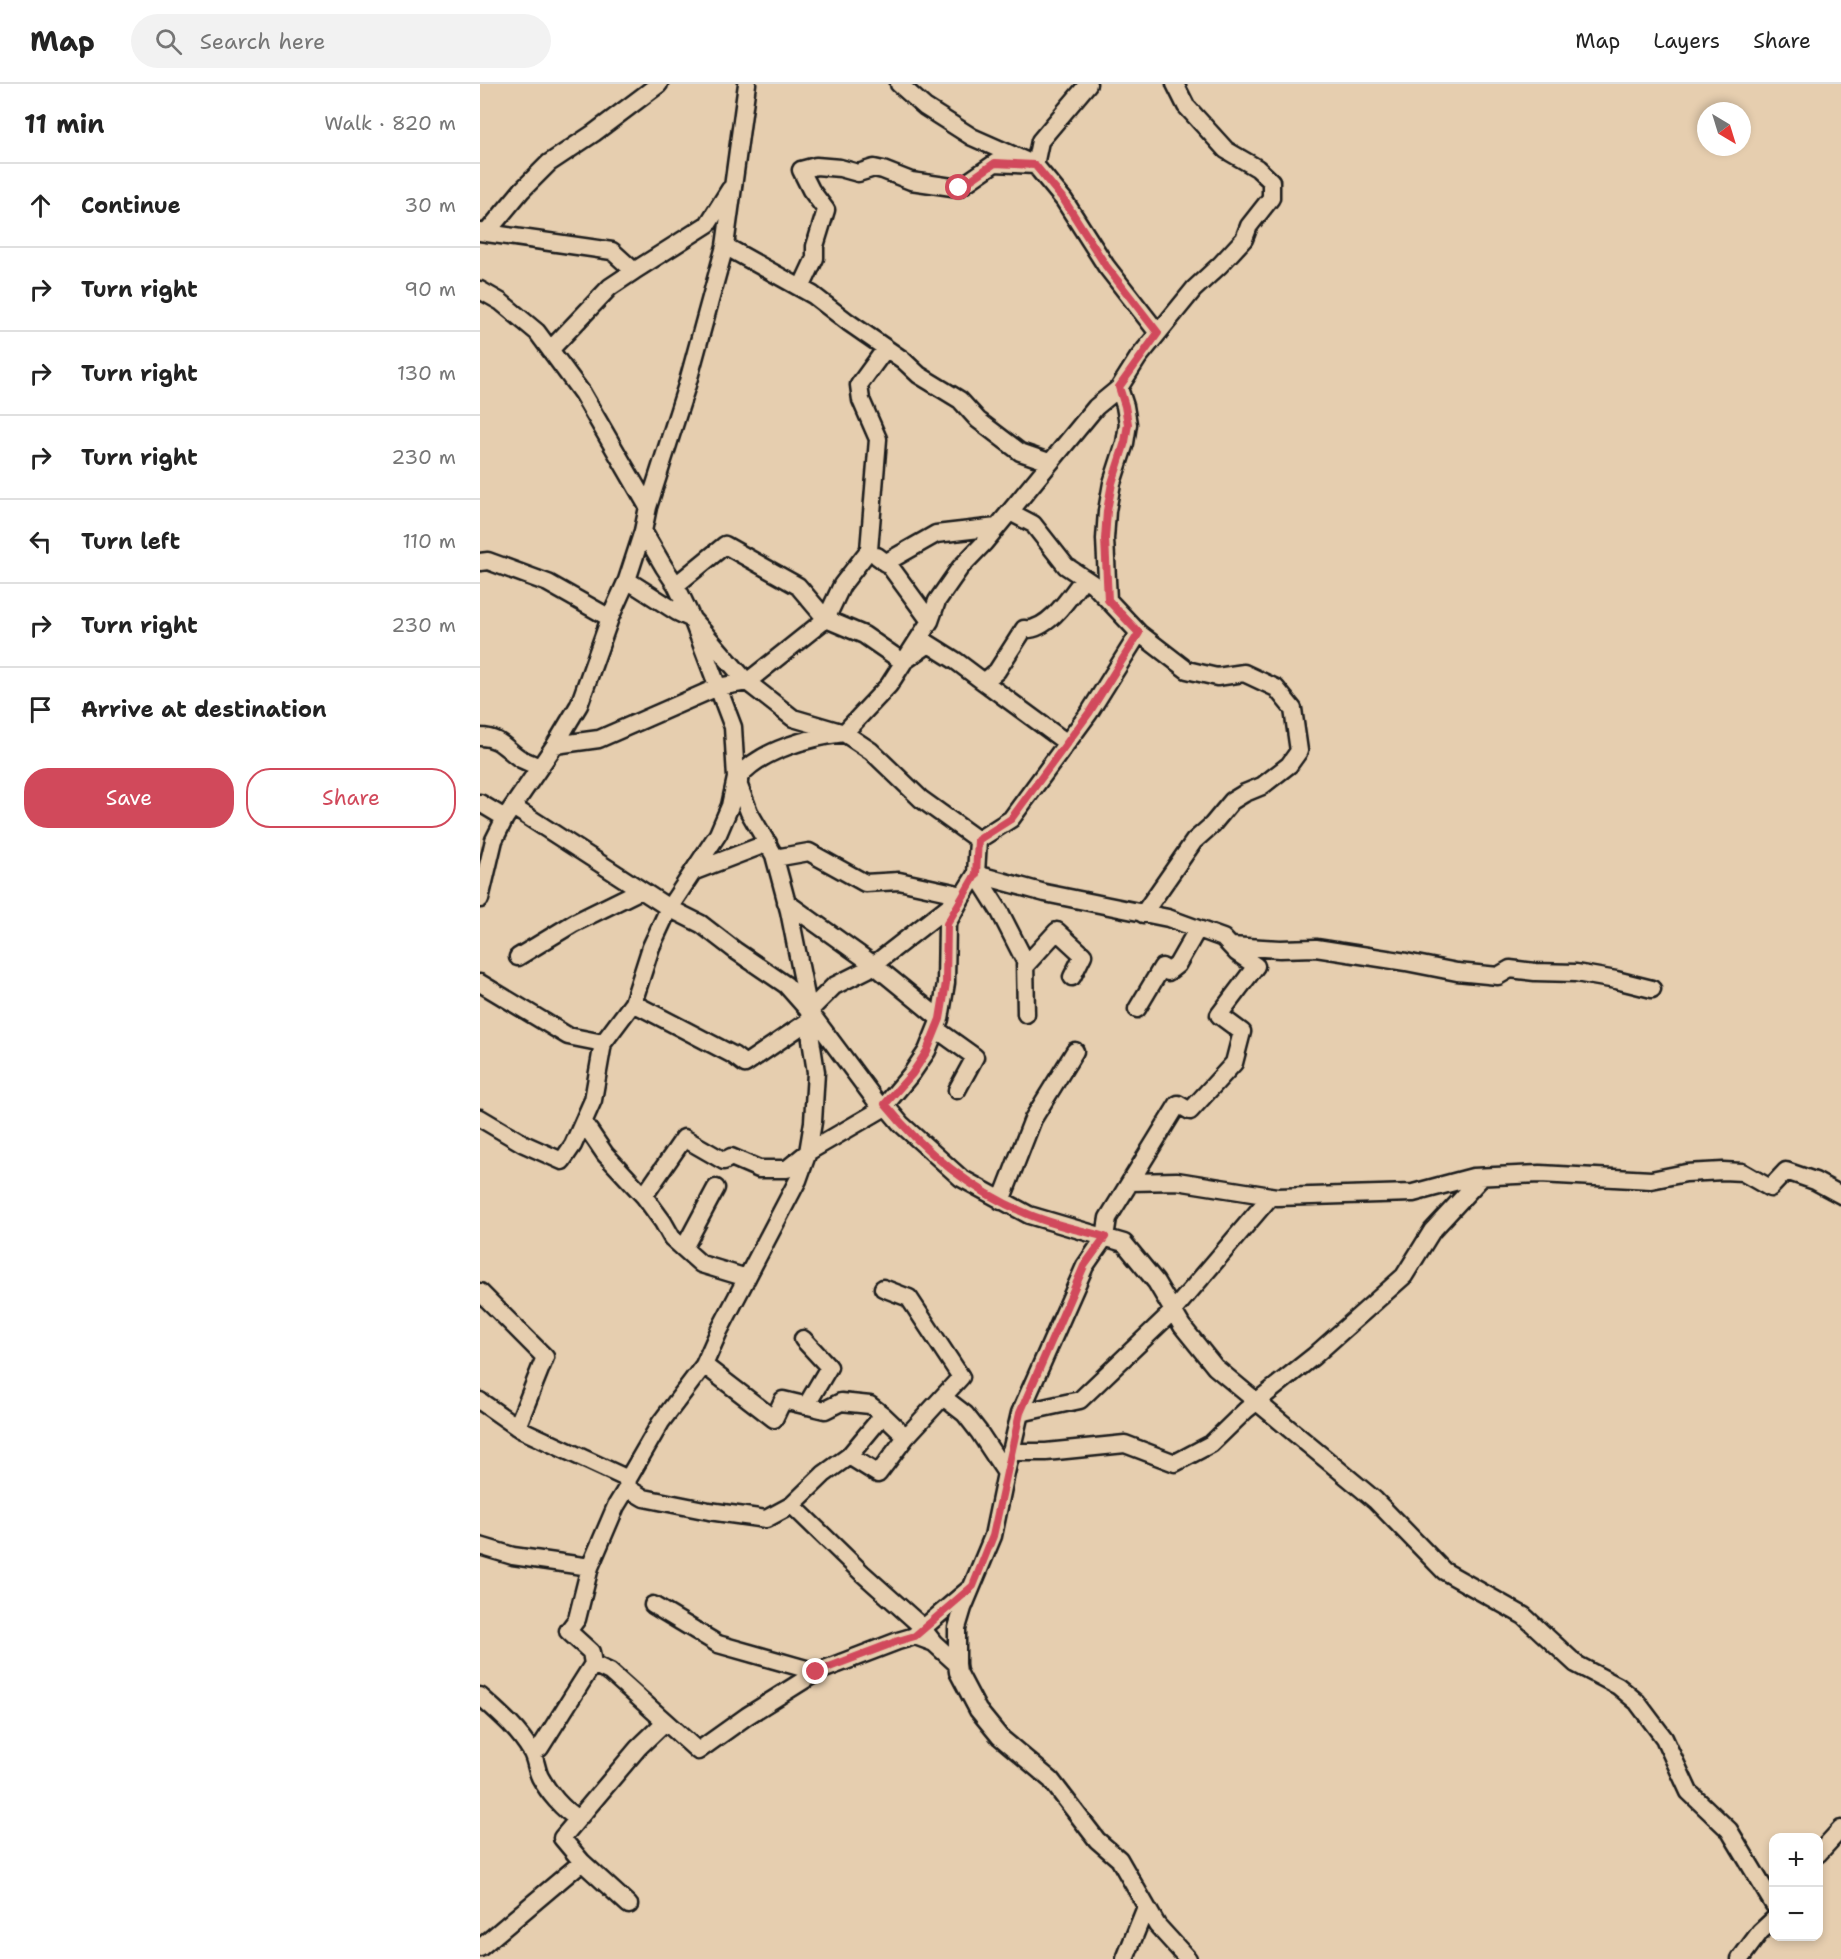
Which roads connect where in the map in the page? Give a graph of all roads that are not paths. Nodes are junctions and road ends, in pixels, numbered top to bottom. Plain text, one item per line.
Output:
1 (659, 84) edge
2 (747, 84) edge
3 (899, 84) edge
4 (1088, 84) edge
5 (1175, 84) edge
6 (1035, 165) junction
7 (732, 186) junction
8 (482, 229) edge
9 (725, 246) junction
10 (634, 271) junction
11 (801, 288) junction
12 (480, 290) edge
13 (1158, 333) junction
14 (886, 348) junction
15 (550, 350) junction
16 (1119, 387) junction
17 (1049, 462) junction
18 (648, 507) junction
19 (1010, 512) junction
20 (997, 527) junction
21 (643, 531) junction
22 (869, 550) junction
23 (480, 562) edge
24 (885, 563) junction
25 (1084, 578) junction
26 (627, 580) junction
27 (676, 585) junction
28 (1108, 600) junction
29 (609, 618) junction
30 (692, 619) junction
31 (826, 620) junction
32 (930, 621) junction
33 (1139, 633) junction
34 (903, 662) junction
35 (747, 682) junction
36 (984, 682) junction
37 (718, 687) junction
38 (844, 733) junction
39 (480, 737) edge
40 (1067, 743) junction
41 (555, 745) junction
42 (539, 767) junction
43 (737, 780) junction
44 (480, 803) edge
45 (509, 813) junction
46 (978, 840) junction
47 (771, 851) junction
48 (695, 871) junction
49 (976, 874) junction
50 (482, 877) edge
51 (641, 890) junction
52 (963, 896) junction
53 (480, 899) edge
54 (786, 902) junction
55 (669, 908) junction
56 (1143, 914) junction
57 (1197, 930) junction
58 (1231, 946) junction
59 (518, 957) dead end
60 (874, 965) junction
61 (1025, 966) junction
62 (1072, 977) dead end
63 (480, 983) edge
64 (1652, 989) dead end
65 (633, 1003) junction
66 (1137, 1009) dead end
67 (1026, 1014) dead end
68 (810, 1016) junction
69 (938, 1024) junction
70 (603, 1043) junction
71 (1075, 1051) dead end
72 (957, 1090) dead end
73 (883, 1107) junction
74 (480, 1119) edge
75 (584, 1123) junction
76 (808, 1152) junction
77 (1482, 1177) junction
78 (1130, 1182) junction
79 (716, 1188) dead end
80 (1841, 1195) edge
81 (644, 1196) junction
82 (1271, 1196) junction
83 (1001, 1200) junction
84 (1105, 1237) junction
85 (684, 1248) junction
86 (747, 1278) junction
87 (883, 1288) dead end
88 (480, 1292) edge
89 (1173, 1311) junction
90 (803, 1339) dead end
91 (704, 1365) junction
92 (943, 1397) junction
93 (480, 1401) edge
94 (1256, 1402) junction
95 (806, 1406) junction
96 (1020, 1413) junction
97 (882, 1415) junction
98 (517, 1427) junction
99 (906, 1437) junction
100 (1010, 1452) junction
101 (849, 1456) junction
102 (1006, 1473) junction
103 (627, 1484) junction
104 (792, 1505) junction
105 (480, 1545) edge
106 (590, 1567) junction
107 (973, 1586) junction
108 (653, 1605) dead end
109 (919, 1632) junction
110 (593, 1664) junction
111 (957, 1664) junction
112 (816, 1672) junction
113 (480, 1696) edge
114 (665, 1722) junction
115 (532, 1752) junction
116 (577, 1818) junction
117 (1841, 1829) edge
118 (1823, 1849) edge
119 (582, 1862) junction
120 (1769, 1898) edge
121 (629, 1905) dead end
122 (1146, 1907) junction
123 (1769, 1923) edge
124 (480, 1948) edge
125 (1125, 1959) edge
126 (1188, 1959) edge
127 (1740, 1959) edge

1 - 8 street
2 - 7 street
3 - 6 street
4 - 6 street
5 - 13 street
6 - 11 street
6 - 13 street
7 - 9 street
7 - 10 street
8 - 10 street
9 - 11 street
9 - 18 street
10 - 15 street
11 - 14 street
12 - 15 street
13 - 16 street
14 - 17 street
14 - 22 street
15 - 18 street
16 - 17 street
16 - 28 street
17 - 19 street
18 - 21 street
19 - 20 street
19 - 25 street
20 - 24 street
20 - 32 street
21 - 26 street
21 - 27 street
22 - 24 street
22 - 31 street
23 - 29 street
24 - 32 street
25 - 28 street
25 - 36 street
26 - 29 street
26 - 30 street
27 - 30 street
27 - 31 street
28 - 33 street
29 - 41 street
30 - 35 street
30 - 37 street
31 - 34 street
31 - 35 street
32 - 34 street
33 - 40 street
33 - 56 street
34 - 36 street
34 - 38 street
35 - 37 street
35 - 38 street
36 - 40 street
37 - 41 street
37 - 43 street
38 - 43 street
38 - 46 street
39 - 42 street
40 - 46 street
41 - 42 street
42 - 45 street
43 - 47 street
43 - 48 street
44 - 45 street
45 - 50 street
45 - 51 street
46 - 49 street
47 - 48 street
47 - 52 street
47 - 54 street
48 - 55 street
49 - 52 street
49 - 56 street
49 - 61 street
50 - 53 street
51 - 55 street
51 - 59 street
52 - 60 street
52 - 69 street
54 - 60 street
54 - 68 street
55 - 65 street
55 - 68 street
56 - 57 street
57 - 58 street
57 - 66 street
58 - 64 street
58 - 78 street
60 - 68 street
60 - 69 street
61 - 62 street
61 - 67 street
63 - 70 street
65 - 68 street
65 - 70 street
68 - 73 street
68 - 76 street
69 - 72 street
69 - 73 street
70 - 75 street
71 - 83 street
73 - 76 street
73 - 83 street
74 - 75 street
75 - 81 street
76 - 81 street
76 - 86 street
77 - 80 street
77 - 82 street
77 - 94 street
78 - 82 street
78 - 84 street
79 - 85 street
81 - 85 street
82 - 89 street
83 - 84 street
84 - 89 street
84 - 96 street
85 - 86 street
86 - 91 street
87 - 92 street
88 - 98 street
89 - 94 street
89 - 96 street
90 - 95 street
91 - 95 street
91 - 103 street
92 - 99 street
92 - 102 street
93 - 98 street
94 - 100 street
94 - 120 street
95 - 97 street
96 - 100 street
97 - 99 street
97 - 101 street
98 - 103 street
99 - 101 street
100 - 102 street
101 - 104 street
102 - 107 street
103 - 104 street
103 - 106 street
104 - 109 street
105 - 106 street
106 - 110 street
107 - 109 street
107 - 111 street
108 - 112 street
109 - 111 street
109 - 112 street
110 - 114 street
110 - 115 street
111 - 122 street
112 - 114 street
113 - 115 street
114 - 116 street
115 - 116 street
116 - 119 street
117 - 118 street
119 - 121 street
119 - 124 street
122 - 125 street
122 - 126 street
123 - 127 street

